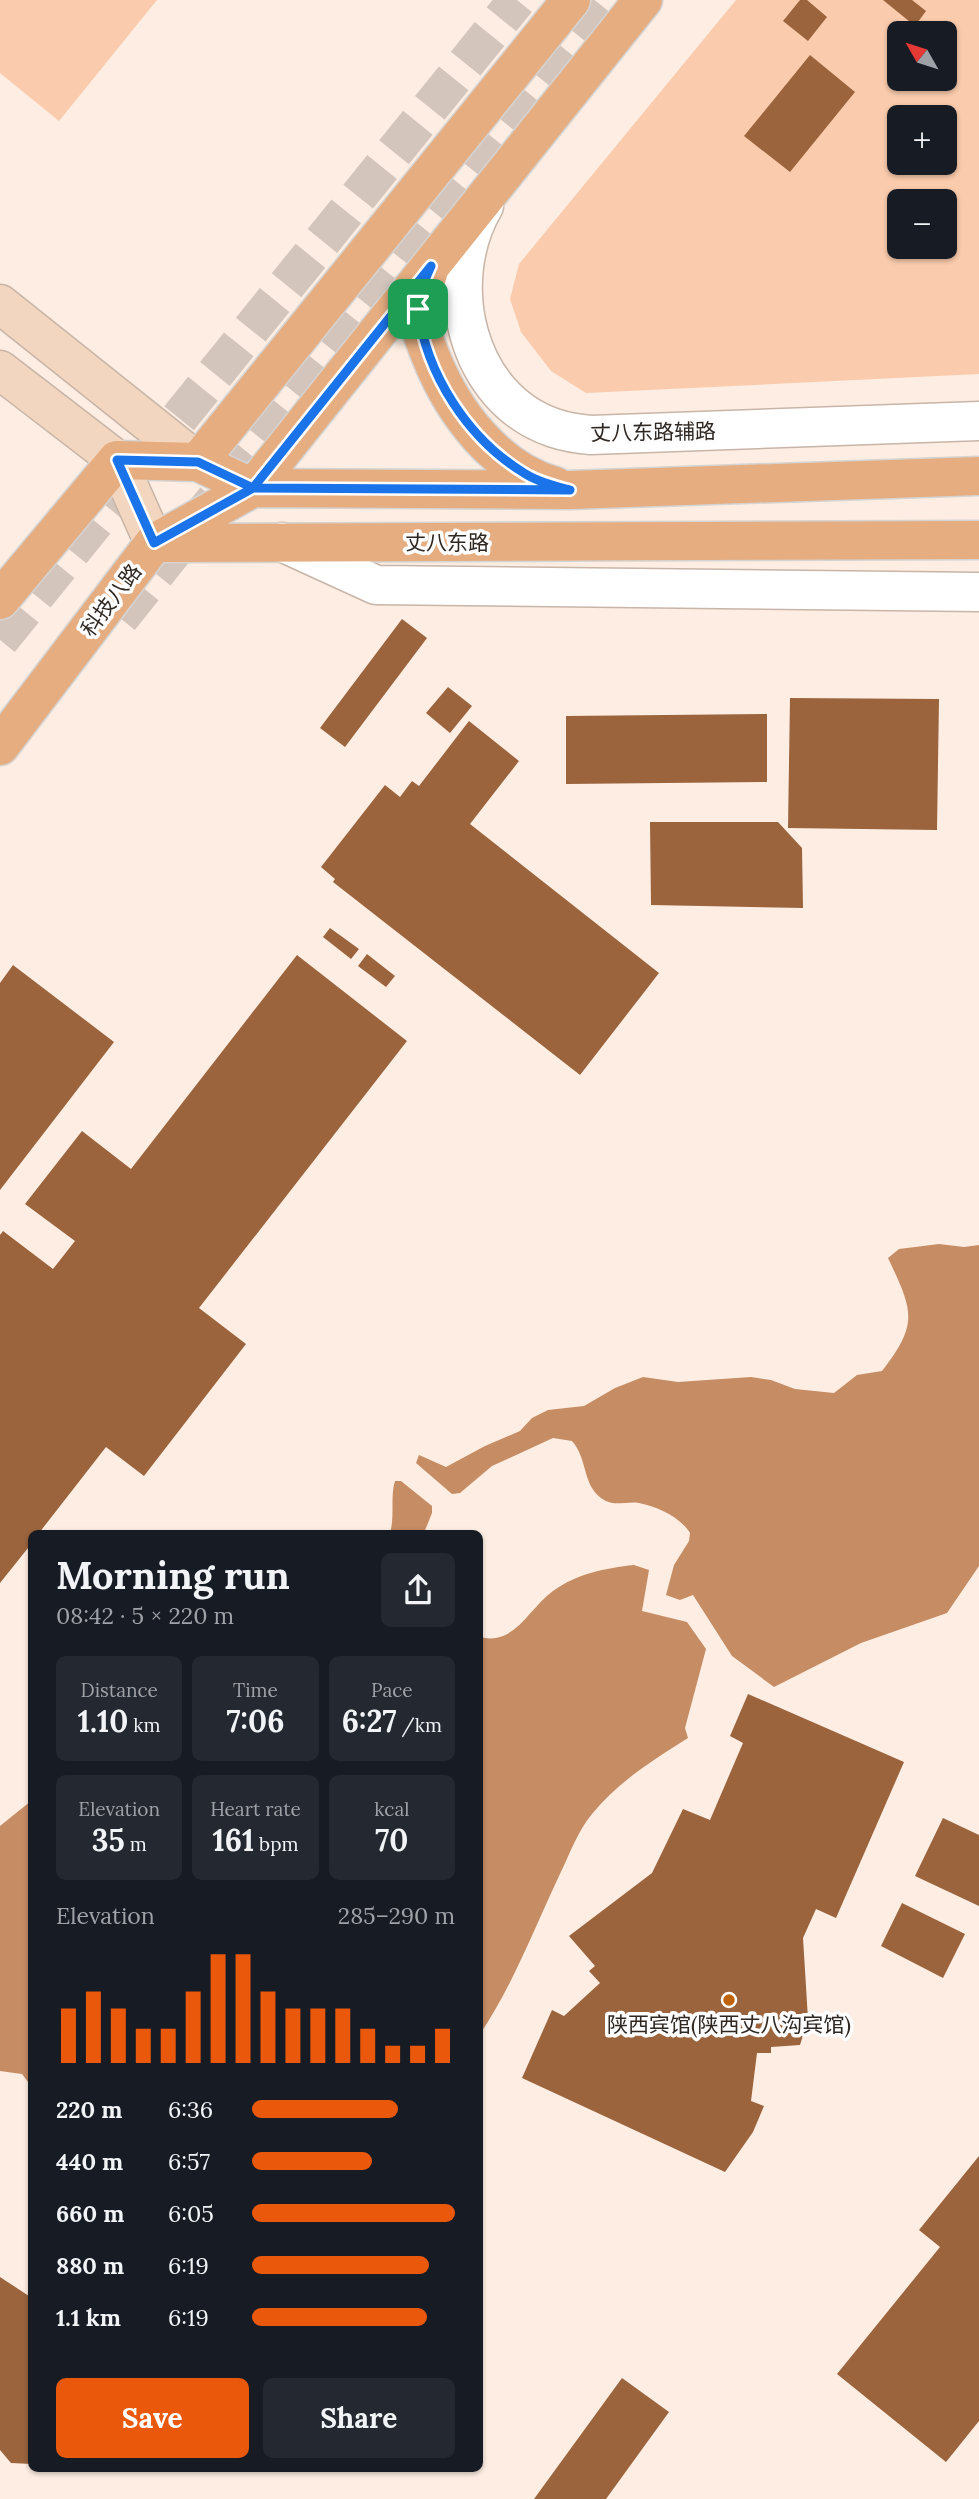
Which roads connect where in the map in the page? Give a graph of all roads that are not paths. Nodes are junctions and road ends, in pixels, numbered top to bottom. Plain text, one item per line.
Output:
1 (571, 0) edge
2 (643, 0) edge
3 (509, 167) junction
4 (431, 266) junction
5 (0, 304) edge
6 (0, 370) edge
7 (979, 421) edge
8 (117, 460) junction
9 (198, 462) junction
10 (979, 476) edge
11 (253, 488) junction
12 (570, 490) junction
13 (979, 540) edge
14 (282, 542) junction
15 (154, 543) junction
16 (979, 592) edge
17 (0, 600) edge
18 (0, 746) edge

1 - 9 main road
2 - 3 main road
3 - 4 main road
3 - 7 street, 丈八东路辅路
4 - 11 main road
4 - 12 main road
5 - 9 street
6 - 8 street
8 - 9 main road
8 - 15 street
8 - 17 main road
9 - 11 main road
10 - 12 main road
11 - 12 main road
11 - 15 main road, 科技八路
13 - 14 main road, 丈八东路
14 - 15 main road, 丈八东路
14 - 16 street
15 - 18 main road, 科技八路

